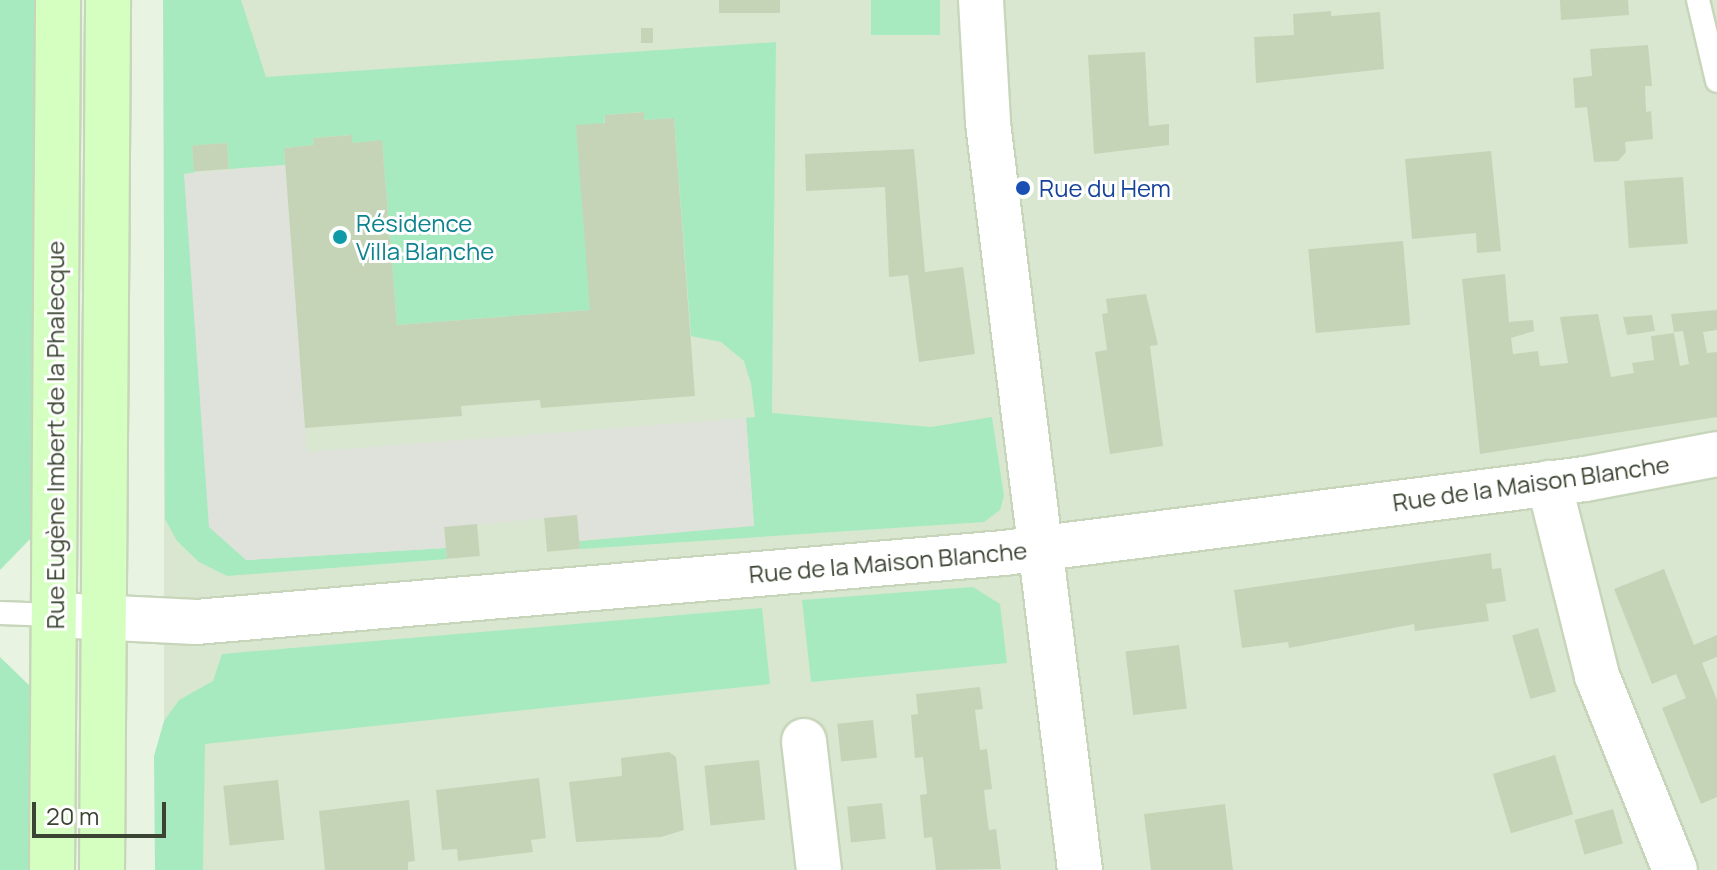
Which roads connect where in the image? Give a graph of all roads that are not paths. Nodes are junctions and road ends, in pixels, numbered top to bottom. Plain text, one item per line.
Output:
1 (58, 0) edge
2 (108, 0) edge
3 (981, 0) edge
4 (1698, 0) edge
5 (1717, 81) edge
6 (1717, 454) edge
7 (1549, 483) junction
8 (1040, 549) junction
9 (0, 613) edge
10 (54, 615) junction
11 (104, 618) junction
12 (804, 741) dead end
13 (52, 870) edge
14 (102, 870) edge
15 (819, 870) edge
16 (1080, 870) edge
17 (1675, 870) edge

1 - 10 street, Rue Eugène Imbert de la Phalecque
2 - 11 street, Rue Eugène Imbert de la Phalecque
3 - 8 street
4 - 5 lane
6 - 7 street, Rue de la Maison Blanche
7 - 8 street, Rue de la Maison Blanche
7 - 17 street
8 - 11 street, Rue de la Maison Blanche
8 - 16 street
9 - 10 lane
10 - 11 street, Rue de la Maison Blanche
10 - 13 street, Rue Eugène Imbert de la Phalecque
11 - 14 street, Rue Eugène Imbert de la Phalecque
12 - 15 street

